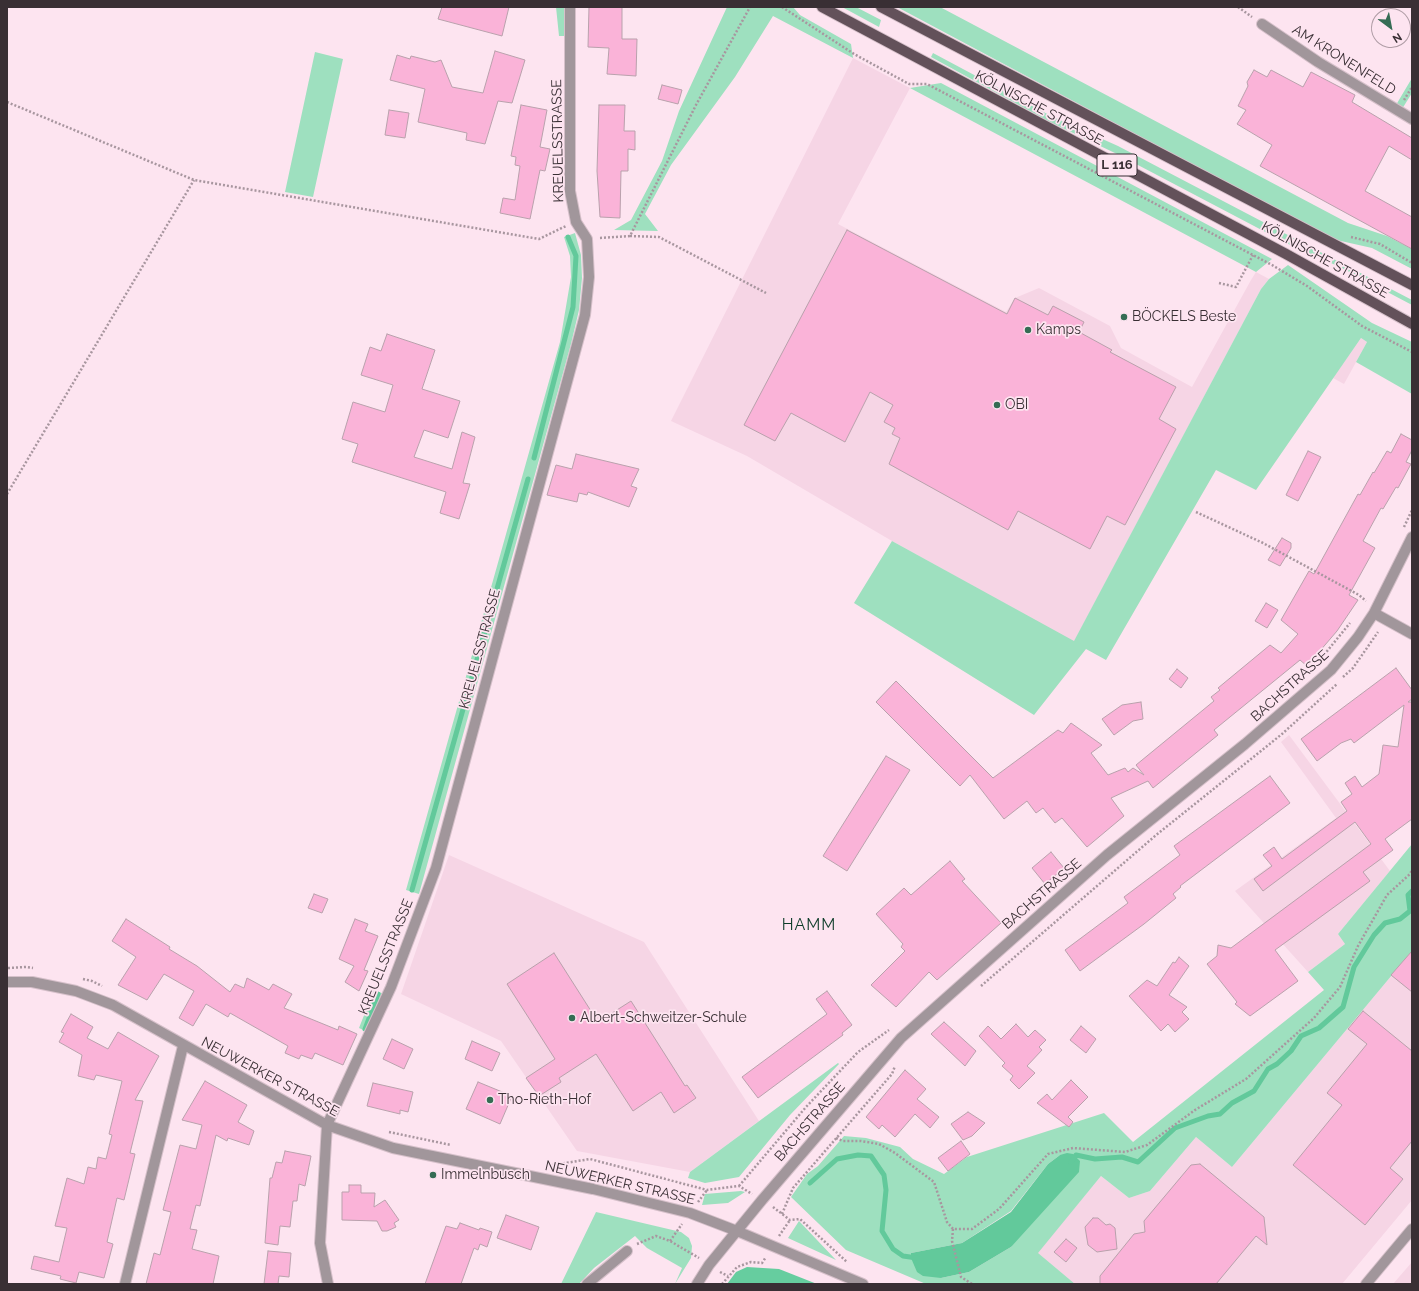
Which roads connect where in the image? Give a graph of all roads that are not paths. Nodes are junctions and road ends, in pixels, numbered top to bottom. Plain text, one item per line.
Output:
1 (570, 7) edge
2 (822, 7) edge
3 (881, 7) edge
4 (1262, 24) road end
5 (1412, 119) edge
6 (1412, 285) edge
7 (1412, 324) edge
8 (1412, 537) edge
9 (1374, 612) junction
10 (1412, 634) edge
11 (7, 982) edge
12 (183, 1046) junction
13 (326, 1126) junction
14 (1412, 1229) edge
15 (737, 1231) junction
16 (627, 1252) road end
17 (860, 1283) edge
18 (125, 1284) edge
19 (328, 1284) edge
20 (587, 1284) edge
21 (697, 1284) edge
22 (1366, 1284) edge

1 - 13 street, KREUELSSTRASSE
2 - 7 main road, KÖLNISCHE STRASSE / L 116
3 - 6 main road, KÖLNISCHE STRASSE / L 116
4 - 5 street, AM KRONENFELD
8 - 9 street, BACHSTRASSE
9 - 10 street
9 - 15 street, BACHSTRASSE
11 - 12 street, NEUWERKER STRASSE
12 - 13 street, NEUWERKER STRASSE
12 - 18 street
13 - 15 street, NEUWERKER STRASSE
13 - 19 street, KREUELSSTRASSE
14 - 22 street
15 - 17 street, NEUWERKER STRASSE
15 - 21 street, BACHSTRASSE
16 - 20 street

